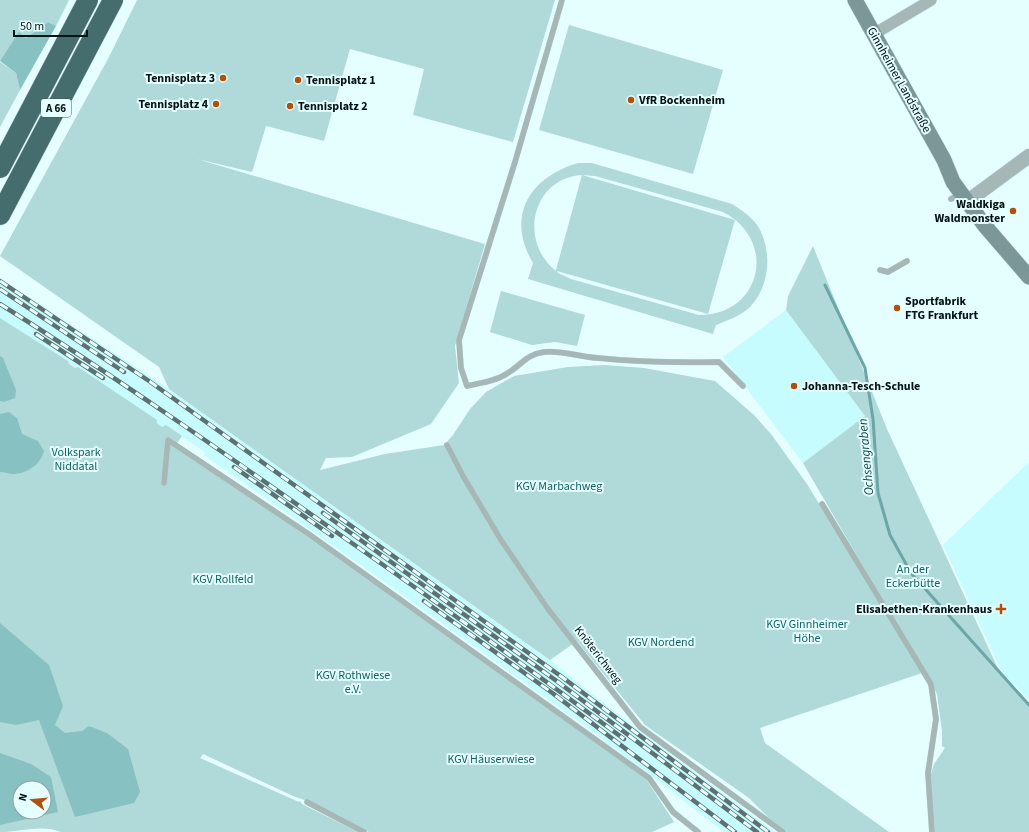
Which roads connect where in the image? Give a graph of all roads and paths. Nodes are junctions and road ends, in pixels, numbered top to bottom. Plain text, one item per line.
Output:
1 (88, 0) edge
2 (113, 0) edge
3 (562, 0) edge
4 (855, 0) edge
5 (931, 0) edge
6 (874, 34) junction
7 (1029, 156) edge
8 (0, 168) edge
9 (960, 198) junction
10 (0, 215) edge
11 (907, 261) dead end
12 (880, 270) dead end
13 (1029, 278) edge
14 (742, 386) dead end
15 (447, 445) dead end
16 (164, 483) dead end
17 (822, 504) dead end
18 (307, 802) dead end
19 (364, 832) edge
20 (698, 832) edge
21 (783, 832) edge
22 (932, 832) edge

1 - 8 highway, A 66
2 - 10 highway, A 66
3 - 14 lane
4 - 6 main road, Ginnheimer Landstraße
5 - 6 street
6 - 9 main road, Ginnheimer Landstraße
7 - 9 street
9 - 13 main road, Ginnheimer Landstraße
11 - 12 lane
15 - 21 lane, Knöterichweg
16 - 20 lane
17 - 22 lane
18 - 19 lane

